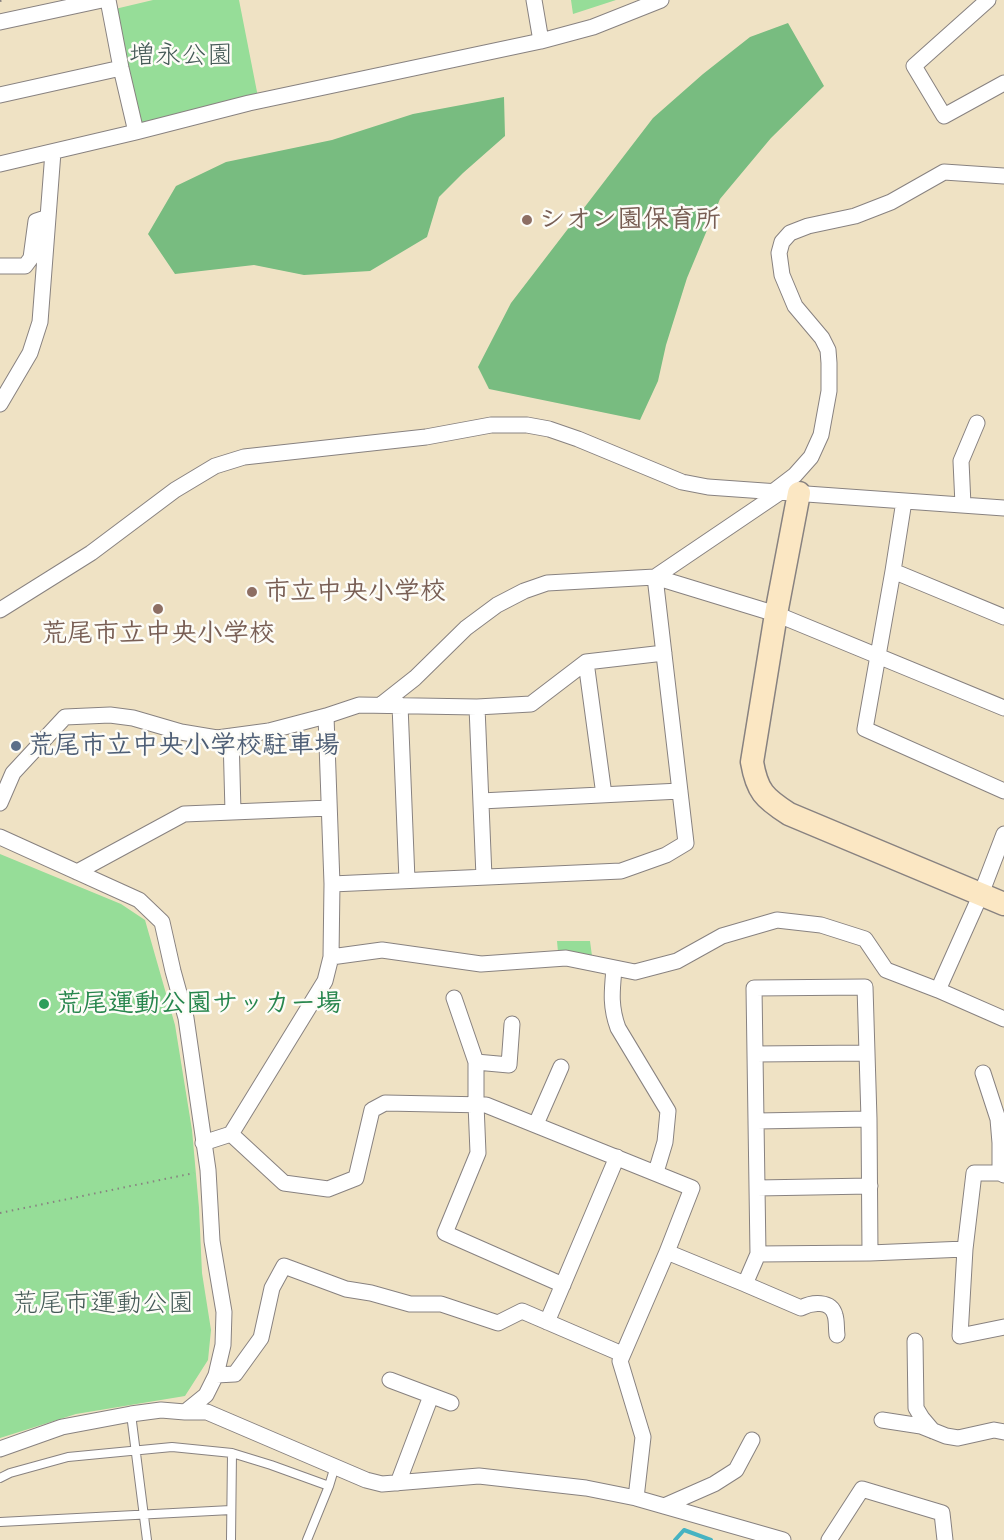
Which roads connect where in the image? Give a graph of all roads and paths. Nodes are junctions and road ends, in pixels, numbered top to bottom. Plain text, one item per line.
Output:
1 (4, 0) edge
2 (102, 0) edge
3 (108, 0) edge
4 (534, 0) edge
5 (661, 0) edge
6 (988, 0) edge
7 (0, 1) edge
8 (0, 22) edge
9 (541, 41) junction
10 (121, 68) junction
11 (1004, 83) edge
12 (0, 95) edge
13 (136, 132) junction
14 (53, 152) junction
15 (0, 164) edge
16 (1004, 176) edge
17 (48, 216) junction
18 (0, 266) edge
19 (0, 404) edge
20 (977, 423) dead end
21 (785, 492) junction
22 (903, 501) junction
23 (963, 505) junction
24 (1004, 508) edge
25 (893, 571) junction
26 (655, 577) junction
27 (0, 610) edge
28 (776, 614) junction
29 (1004, 617) edge
30 (664, 653) junction
31 (878, 655) junction
32 (586, 662) junction
33 (382, 704) junction
34 (400, 705) junction
35 (477, 707) junction
36 (1004, 708) edge
37 (326, 716) junction
38 (231, 736) junction
39 (681, 791) junction
40 (1004, 791) edge
41 (604, 795) junction
42 (481, 801) junction
43 (0, 803) edge
44 (329, 808) junction
45 (233, 812) junction
46 (1004, 834) edge
47 (0, 837) edge
48 (76, 872) junction
49 (484, 877) junction
50 (407, 880) junction
51 (332, 884) junction
52 (981, 894) junction
53 (1004, 903) edge
54 (331, 957) junction
55 (614, 969) junction
56 (939, 990) junction
57 (454, 998) dead end
58 (1004, 1019) edge
59 (512, 1024) dead end
60 (867, 1053) junction
61 (755, 1054) junction
62 (476, 1062) junction
63 (561, 1067) dead end
64 (983, 1073) dead end
65 (476, 1104) junction
66 (869, 1119) junction
67 (757, 1121) junction
68 (536, 1124) junction
69 (231, 1134) junction
70 (203, 1143) junction
71 (617, 1157) junction
72 (207, 1170) junction
73 (656, 1172) junction
74 (1002, 1174) edge
75 (870, 1186) junction
76 (757, 1188) junction
77 (0, 1213) edge
78 (965, 1249) junction
79 (667, 1252) junction
80 (870, 1253) junction
81 (758, 1254) junction
82 (745, 1284) junction
83 (563, 1285) junction
84 (547, 1322) junction
85 (1004, 1327) edge
86 (837, 1335) dead end
87 (915, 1341) dead end
88 (622, 1354) junction
89 (216, 1375) junction
90 (390, 1380) dead end
91 (432, 1396) junction
92 (451, 1402) dead end
93 (185, 1412) junction
94 (131, 1414) junction
95 (882, 1420) dead end
96 (934, 1431) junction
97 (1004, 1432) edge
98 (752, 1440) dead end
99 (0, 1449) edge
100 (135, 1451) junction
101 (232, 1453) junction
102 (335, 1466) junction
103 (0, 1478) edge
104 (398, 1483) junction
105 (329, 1486) junction
106 (636, 1498) junction
107 (664, 1506) junction
108 (231, 1510) junction
109 (144, 1515) junction
110 (0, 1522) edge
111 (147, 1540) edge
112 (231, 1540) edge
113 (307, 1540) edge
114 (783, 1540) edge
115 (829, 1540) edge
116 (945, 1540) edge

1 - 7 path
2 - 8 street
3 - 10 street
4 - 9 street
5 - 9 street
6 - 11 street
9 - 13 street
10 - 12 street
10 - 13 street
13 - 14 street
14 - 15 street
14 - 17 street
16 - 21 street
17 - 18 street
17 - 19 street
20 - 23 street
21 - 22 street
21 - 26 street
21 - 27 street
21 - 28 street
22 - 23 street
22 - 25 street
23 - 24 street
25 - 29 street
25 - 31 street
26 - 28 street
26 - 30 street
26 - 33 street
28 - 31 street
28 - 52 street
30 - 32 street
30 - 39 street
31 - 36 street
31 - 40 street
32 - 35 street
32 - 41 street
33 - 34 street
33 - 37 street
34 - 35 street
34 - 50 street
35 - 42 street
37 - 38 street
37 - 44 street
38 - 43 street
38 - 45 street
39 - 41 street
39 - 49 street
41 - 42 street
42 - 49 street
44 - 45 street
44 - 51 street
45 - 48 street
46 - 52 street
47 - 48 street
48 - 70 street
49 - 50 street
50 - 51 street
51 - 54 street
52 - 53 street
52 - 56 street
54 - 55 street
54 - 69 street
55 - 56 street
55 - 73 street
56 - 58 street
57 - 62 street
59 - 62 street
60 - 61 street
60 - 61 street
60 - 66 street
61 - 67 street
62 - 65 street
63 - 68 street
64 - 74 street
65 - 68 street
65 - 69 street
65 - 83 street
66 - 67 street
66 - 75 street
67 - 76 street
68 - 71 street
69 - 70 street
70 - 72 street
71 - 73 street
71 - 83 street
72 - 77 path
72 - 89 street
73 - 79 street
74 - 78 street
75 - 76 street
75 - 80 street
76 - 81 street
78 - 80 street
78 - 85 street
79 - 82 street
79 - 88 street
80 - 81 street
81 - 82 street
82 - 86 street
83 - 84 street
84 - 88 street
84 - 89 street
87 - 96 street
88 - 106 street
89 - 93 street
90 - 91 street
91 - 92 street
91 - 104 street
93 - 94 street
93 - 102 street
94 - 99 street
94 - 100 lane
95 - 96 street
96 - 97 street
98 - 107 street
100 - 101 lane
100 - 103 lane
100 - 109 lane
101 - 105 lane
101 - 108 lane
102 - 104 street
102 - 105 lane
104 - 106 street
105 - 113 lane
106 - 107 street
107 - 114 street
108 - 109 lane
108 - 112 lane
109 - 110 lane
109 - 111 lane
115 - 116 street

